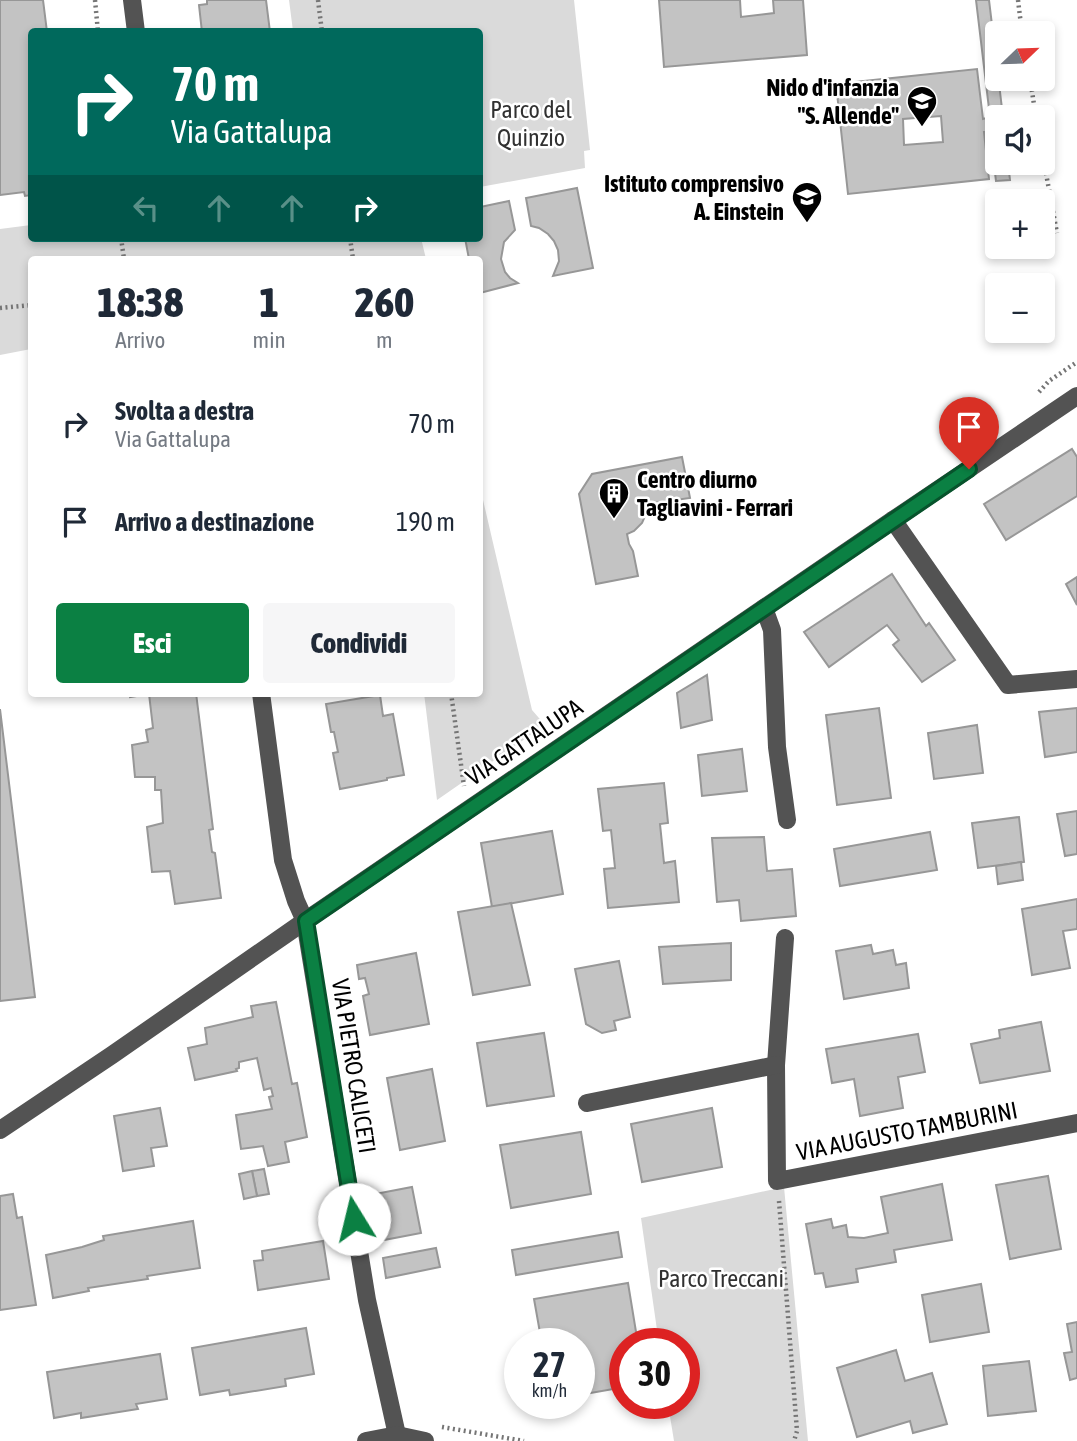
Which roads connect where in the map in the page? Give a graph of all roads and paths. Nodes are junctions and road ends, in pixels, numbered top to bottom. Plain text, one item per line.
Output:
1 (94, 0) edge
2 (132, 0) edge
3 (318, 0) edge
4 (1018, 0) edge
5 (1021, 21) edge
6 (98, 28) edge
7 (136, 28) edge
8 (322, 28) edge
9 (1046, 175) edge
10 (1057, 233) dead end
11 (28, 305) edge
12 (0, 308) edge
13 (1077, 397) edge
14 (893, 520) junction
15 (764, 608) junction
16 (1077, 679) edge
17 (262, 697) edge
18 (452, 697) edge
19 (464, 789) dead end
20 (787, 820) dead end
21 (306, 921) junction
22 (785, 938) dead end
23 (776, 1065) junction
24 (587, 1103) dead end
25 (1077, 1123) edge
26 (0, 1130) edge
27 (777, 1181) junction
28 (439, 1426) dead end
29 (397, 1435) junction
30 (366, 1441) edge
31 (425, 1441) edge
32 (524, 1441) edge
33 (794, 1441) edge

1 - 6 path
2 - 7 street
3 - 8 path
4 - 5 path
9 - 10 path
11 - 12 path
13 - 14 street, VIA GATTALUPA
14 - 15 street, VIA GATTALUPA
14 - 16 street
15 - 20 street
15 - 21 street, VIA GATTALUPA
17 - 21 street, VIA PIETRO CALICETI
18 - 19 path
21 - 26 street, VIA GATTALUPA
21 - 29 street, VIA PIETRO CALICETI
22 - 23 street, VIA AUGUSTO TAMBURINI
23 - 24 street
23 - 27 street, VIA AUGUSTO TAMBURINI
25 - 27 street, VIA AUGUSTO TAMBURINI
27 - 33 path
28 - 32 path
29 - 30 street
29 - 31 street

